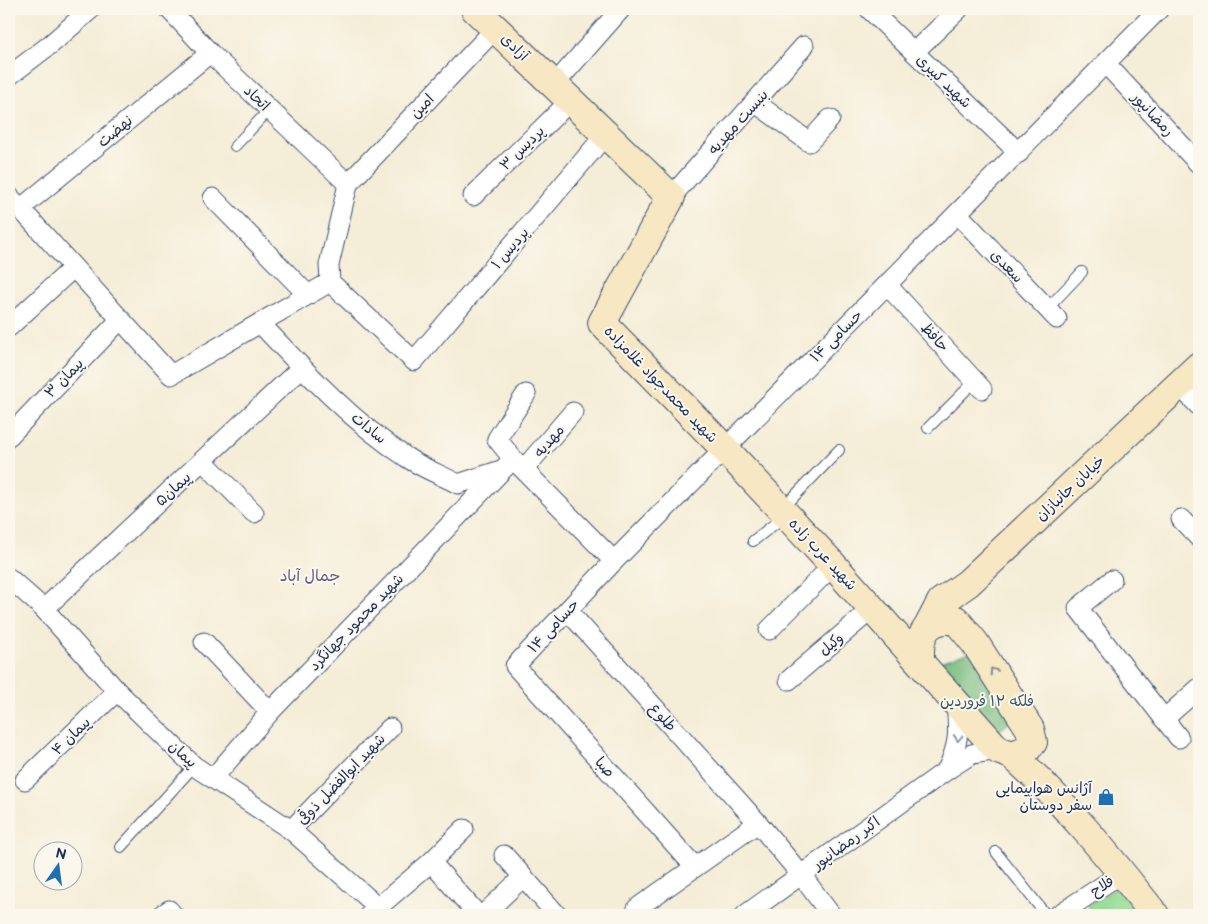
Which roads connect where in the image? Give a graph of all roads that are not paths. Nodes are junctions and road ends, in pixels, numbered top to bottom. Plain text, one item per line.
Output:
1 (91, 9) edge
2 (169, 9) edge
3 (475, 9) edge
4 (621, 9) edge
5 (869, 9) edge
6 (959, 9) edge
7 (1159, 9) edge
8 (496, 28) junction
9 (804, 46) dead end
10 (914, 52) junction
11 (210, 53) junction
12 (1106, 64) junction
13 (9, 76) edge
14 (563, 92) junction
15 (756, 103) junction
16 (269, 110) junction
17 (830, 119) dead end
18 (606, 134) junction
19 (236, 146) dead end
20 (1018, 153) junction
21 (1199, 164) edge
22 (348, 184) junction
23 (472, 196) dead end
24 (671, 197) junction
25 (213, 198) dead end
26 (14, 203) edge
27 (958, 214) junction
28 (73, 268) junction
29 (1082, 272) dead end
30 (330, 282) junction
31 (887, 285) junction
32 (308, 295) junction
33 (1052, 314) joint
34 (120, 320) junction
35 (260, 323) junction
36 (9, 328) edge
37 (1199, 366) edge
38 (301, 368) junction
39 (978, 385) joint
40 (1180, 386) junction
41 (526, 394) dead end
42 (1199, 406) edge
43 (573, 412) dead end
44 (928, 428) dead end
45 (9, 436) edge
46 (724, 448) junction
47 (839, 450) dead end
48 (204, 461) junction
49 (513, 466) junction
50 (784, 512) junction
51 (254, 513) dead end
52 (1181, 519) dead end
53 (1199, 538) edge
54 (753, 541) dead end
55 (614, 561) junction
56 (833, 565) junction
57 (9, 578) edge
58 (1112, 580) dead end
59 (968, 583) junction
60 (873, 608) junction
61 (44, 609) junction
62 (568, 610) junction
63 (956, 620) junction
64 (928, 626) junction
65 (769, 630) dead end
66 (204, 642) dead end
67 (920, 660) junction
68 (515, 666) joint
69 (789, 680) dead end
70 (1199, 688) edge
71 (117, 691) junction
72 (956, 705) junction
73 (270, 712) junction
74 (1164, 719) junction
75 (390, 728) dead end
76 (1179, 738) dead end
77 (1015, 749) junction
78 (194, 766) junction
79 (947, 770) junction
80 (214, 778) junction
81 (25, 780) dead end
82 (758, 823) junction
83 (464, 829) dead end
84 (291, 830) junction
85 (121, 846) dead end
86 (996, 852) dead end
87 (504, 855) dead end
88 (431, 862) junction
89 (696, 867) junction
90 (1122, 873) junction
91 (802, 876) junction
92 (523, 877) junction
93 (637, 908) dead end
94 (1080, 909) edge
95 (374, 911) edge
96 (478, 915) edge
97 (483, 915) edge
98 (557, 915) edge
99 (745, 915) edge
100 (831, 915) edge
101 (1046, 915) edge
102 (1058, 915) edge
103 (1155, 915) edge

1 - 13 street
2 - 11 street, اتحاد
3 - 8 street, آزادی
4 - 14 street, پردیس ۳
5 - 10 street, شهید کبیری
6 - 10 street
7 - 12 street, حسامی ۱۴
8 - 14 street, آزادی
8 - 22 street, امین
9 - 15 street, بنبست مهدیه
10 - 20 street, شهید کبیری
11 - 16 street, اتحاد
11 - 26 street, نهضت
12 - 20 street, حسامی ۱۴
12 - 21 street, رمضانپور
14 - 18 street
14 - 23 street, پردیس ۳
15 - 17 street
15 - 24 street, بنبست مهدیه
16 - 19 lane
16 - 22 street, اتحاد
18 - 24 street
18 - 30 street, پردیس ۱
20 - 27 street, حسامی ۱۴
22 - 30 street
24 - 46 street, شهید محمدجواد غلامزاده
25 - 32 street
26 - 28 street
27 - 31 street, حسامی ۱۴
27 - 33 street, سعدی
28 - 34 street
28 - 36 street
29 - 33 lane
30 - 32 street
31 - 39 street, حافظ
31 - 46 street, حسامی ۱۴
32 - 35 street
34 - 35 street
34 - 45 street, پیمان ۳
35 - 38 street, سادات
37 - 40 street, خیابان جانبازان
38 - 48 street, پیمان۵
38 - 49 street, سادات
39 - 44 lane
40 - 42 street
40 - 59 street, خیابان جانبازان
41 - 49 street
43 - 49 street, مهدیه
46 - 50 street, شهید عرب زاده
46 - 55 street, حسامی ۱۴
47 - 50 lane
48 - 51 street
48 - 61 street, پیمان۵
49 - 55 street
49 - 73 street, شهید محمود جهانگرد
50 - 54 lane
50 - 56 street, شهید عرب زاده
52 - 53 street
55 - 62 street, حسامی ۱۴
56 - 60 street, شهید عرب زاده
56 - 65 street
57 - 61 street, پیمان
58 - 74 street
59 - 63 street, خیابان جانبازان
59 - 64 street
60 - 67 street, شهید عرب زاده
60 - 69 street, وکیل
61 - 71 street, پیمان
62 - 68 street, حسامی ۱۴
62 - 82 street, طلوع
63 - 64 street
77 -> 63 street
64 - 67 street
66 - 73 street
67 - 72 street, شهید عرب زاده
68 - 89 street, صبا
70 - 74 street
71 - 78 street, پیمان
71 - 81 street, پیمان ۴
72 - 77 street, شهید عرب زاده
72 -> 79 street
73 - 80 street, شهید محمود جهانگرد
74 - 76 street
75 - 84 street, شهید ابوالفضل ذوقی
77 - 79 street, اکبر رمضانپور
77 - 90 street, شهید عرب زاده
78 - 80 street, پیمان
78 - 85 lane
79 - 91 street, اکبر رمضانپور
80 - 84 street, پیمان
82 - 89 street
82 - 91 street, طلوع
83 - 88 street
84 - 95 street, پیمان
86 - 101 lane
87 - 92 street
88 - 95 street
88 - 96 street
89 - 93 street
90 - 94 street, فلاح
90 - 103 street, شهید عرب زاده
91 - 99 street, اکبر رمضانپور
91 - 100 street
92 - 97 street
92 - 98 street
94 - 102 street, فلاح

